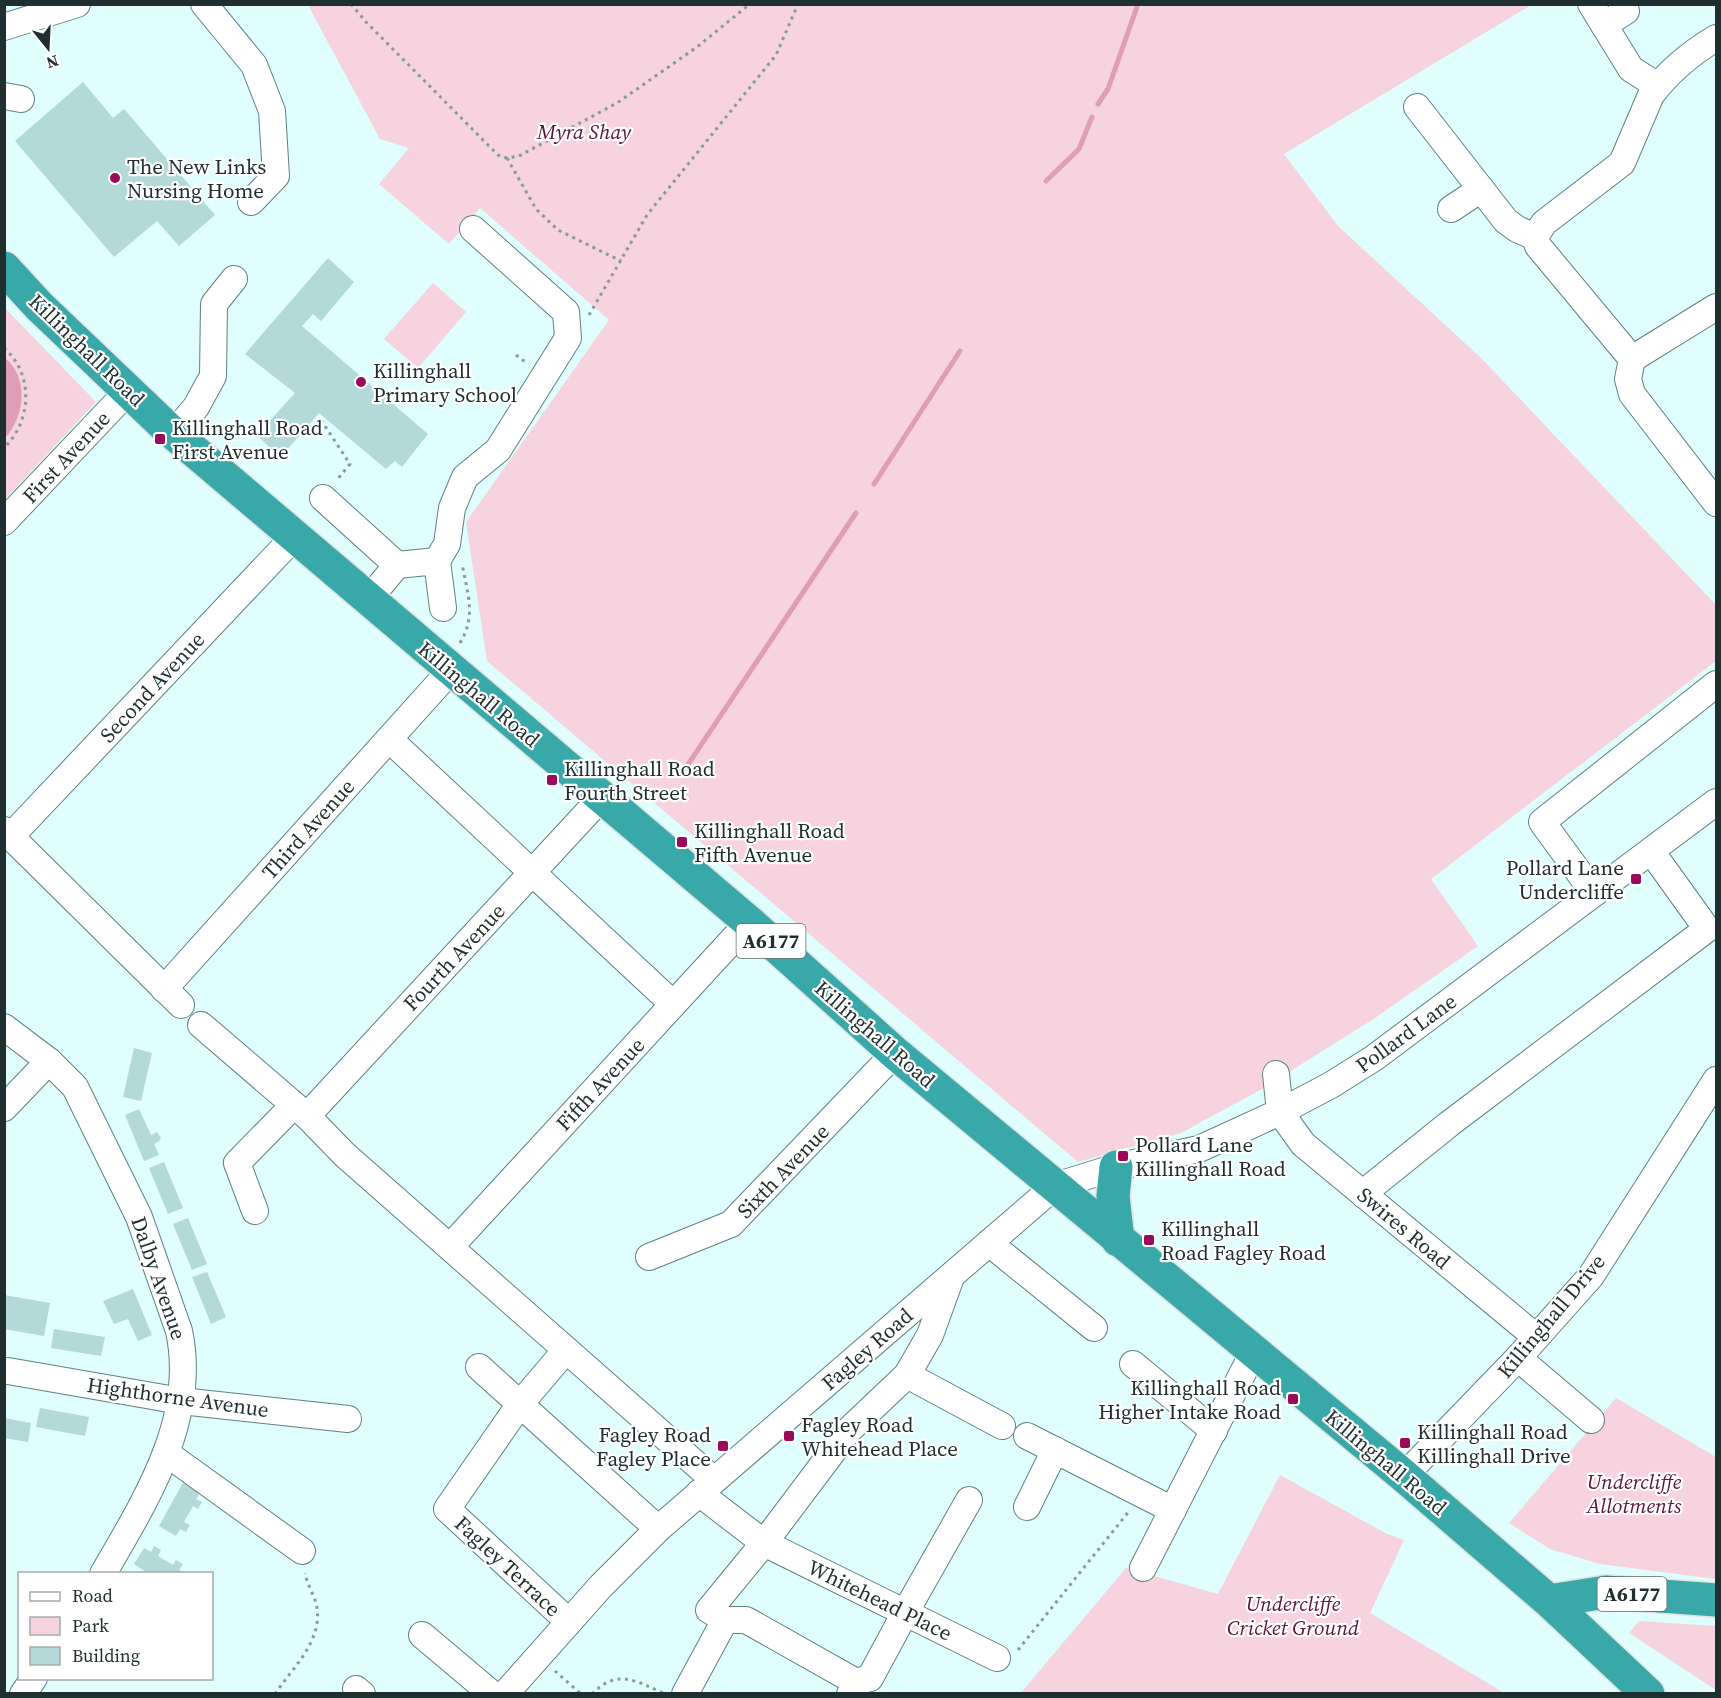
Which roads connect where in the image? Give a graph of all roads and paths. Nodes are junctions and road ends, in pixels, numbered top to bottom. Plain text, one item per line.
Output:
1 (77, 4) edge
2 (204, 4) edge
3 (351, 4) edge
4 (750, 4) edge
5 (798, 4) edge
6 (1626, 11) dead end
7 (1597, 15) edge
8 (4, 27) edge
9 (1716, 38) edge
10 (1658, 86) junction
11 (1416, 106) dead end
12 (507, 158) junction
13 (1481, 189) junction
14 (251, 202) dead end
15 (1451, 209) dead end
16 (473, 229) dead end
17 (1535, 237) junction
18 (621, 261) junction
19 (4, 268) edge
20 (234, 279) dead end
21 (1716, 307) edge
22 (586, 321) dead end
23 (4, 348) edge
24 (516, 355) dead end
25 (1632, 359) junction
26 (544, 377) junction
27 (128, 391) junction
28 (174, 433) junction
29 (4, 448) edge
30 (323, 498) dead end
31 (1716, 503) edge
32 (4, 522) edge
33 (294, 537) junction
34 (449, 558) junction
35 (397, 565) junction
36 (368, 600) junction
37 (443, 608) dead end
38 (449, 668) junction
39 (1716, 684) edge
40 (389, 739) junction
41 (601, 798) junction
42 (1716, 802) edge
43 (8, 833) edge
44 (1651, 851) junction
45 (532, 873) junction
46 (1594, 893) junction
47 (749, 922) junction
48 (673, 1004) junction
49 (201, 1025) dead end
50 (4, 1027) edge
51 (895, 1053) junction
52 (49, 1061) junction
53 (1276, 1074) dead end
54 (1716, 1080) edge
55 (4, 1108) edge
56 (301, 1111) junction
57 (1280, 1112) junction
58 (1116, 1167) junction
59 (1055, 1186) junction
60 (1364, 1195) junction
61 (255, 1211) dead end
62 (1118, 1240) junction
63 (989, 1243) junction
64 (450, 1247) junction
65 (649, 1257) dead end
66 (951, 1276) junction
67 (1094, 1328) dead end
68 (1536, 1337) junction
69 (566, 1350) junction
70 (1254, 1351) junction
71 (1518, 1358) junction
72 (1133, 1364) dead end
73 (479, 1367) dead end
74 (8, 1371) dead end
75 (907, 1375) junction
76 (181, 1401) junction
77 (520, 1404) junction
78 (348, 1419) dead end
79 (1592, 1420) dead end
80 (1002, 1426) dead end
81 (1214, 1431) junction
82 (1027, 1436) dead end
83 (1055, 1450) junction
84 (166, 1453) junction
85 (1404, 1476) junction
86 (707, 1487) junction
87 (1143, 1495) junction
88 (969, 1500) dead end
89 (1027, 1507) dead end
90 (1173, 1510) junction
91 (657, 1529) junction
92 (764, 1543) junction
93 (302, 1551) joint
94 (1143, 1568) dead end
95 (104, 1572) edge
96 (1716, 1600) edge
97 (1549, 1602) junction
98 (905, 1613) junction
99 (725, 1620) junction
100 (569, 1622) junction
101 (422, 1635) dead end
102 (539, 1656) junction
103 (997, 1658) joint
104 (32, 1680) edge
105 (847, 1690) edge
106 (22, 1694) edge
107 (275, 1694) edge
108 (492, 1694) edge
109 (505, 1694) edge
110 (581, 1694) edge
111 (592, 1694) edge
112 (665, 1694) edge
113 (685, 1694) edge
114 (1648, 1694) edge

1 - 8 street
2 - 14 street
3 - 12 path
4 - 12 path
5 - 18 path
6 - 7 street
7 - 10 street
9 - 10 street
10 - 17 street
11 - 13 street
12 - 18 path
13 - 15 street
13 - 17 street
16 - 26 street
17 - 25 street
18 - 22 path
19 - 27 highway, Killinghall Road / A6177
20 - 28 street
21 - 25 street
23 - 29 path
24 - 26 path
25 - 31 street
26 - 34 street
27 - 28 highway, Killinghall Road / A6177
27 - 32 street, First Avenue
28 - 33 highway, Killinghall Road / A6177
30 - 35 street
33 - 36 highway, Killinghall Road / A6177
33 - 43 street, Second Avenue
34 - 35 street
34 - 37 street
34 - 38 path
35 - 36 street
36 - 38 highway, Killinghall Road / A6177
38 - 40 street, Third Avenue
38 - 41 highway, Killinghall Road / A6177
39 - 46 street
40 - 43 street, Third Avenue
40 - 45 street
41 - 45 street, Fourth Avenue
41 - 47 highway, Killinghall Road / A6177
42 - 44 street, Pollard Lane
44 - 46 street, Pollard Lane
44 - 60 street
45 - 48 street
45 - 56 street, Fourth Avenue
46 - 57 street, Pollard Lane
47 - 48 street, Fifth Avenue
47 - 51 highway, Killinghall Road / A6177
48 - 64 street, Fifth Avenue
49 - 56 street, Whitehead Place
50 - 52 street, Dalby Avenue
51 - 59 highway, Killinghall Road / A6177
51 - 65 street, Sixth Avenue
52 - 55 street
52 - 76 street, Dalby Avenue
53 - 57 street
54 - 68 street, Killinghall Drive
56 - 61 street, Fourth Avenue
56 - 64 street, Whitehead Place
57 - 58 street, Pollard Lane
57 - 60 street, Swires Road
58 - 59 street, Pollard Lane
58 - 62 highway
59 - 62 highway, Killinghall Road / A6177
59 - 63 street, Fagley Road
60 - 68 street, Swires Road
62 - 70 highway, Killinghall Road / A6177
63 - 66 street, Fagley Road
63 - 67 street
64 - 69 street, Whitehead Place
66 - 75 street
66 - 86 street, Fagley Road
68 - 71 street, Killinghall Drive
69 - 77 street
69 - 86 street, Whitehead Place
70 - 81 street
70 - 85 highway, Killinghall Road / A6177
71 - 79 street
71 - 85 street, Killinghall Drive
72 - 81 street
73 - 77 street
74 - 76 street, Highthorne Avenue
75 - 80 street
75 - 92 street
76 - 78 street, Highthorne Avenue
76 - 84 street, Dalby Avenue
77 - 91 street
77 - 100 street, Fagley Terrace
81 - 90 street
82 - 83 street
83 - 87 street
83 - 89 street
84 - 93 street
84 - 95 street, Dalby Avenue
85 - 97 highway, Killinghall Road / A6177
86 - 91 street, Fagley Road
86 - 92 street, Whitehead Place
87 - 90 street
87 - 103 path
88 - 98 street
90 - 94 street
91 - 100 street, Fagley Road
92 - 98 street, Whitehead Place
92 - 99 street
93 - 107 path
96 - 97 highway, A6177
97 - 114 highway, Killinghall Road
98 - 103 street, Whitehead Place
98 - 105 street
99 - 105 street
99 - 113 street
100 - 102 street, Fagley Road
101 - 108 street
102 - 109 street, Fagley Road
102 - 110 path
104 - 106 street
111 - 112 path

